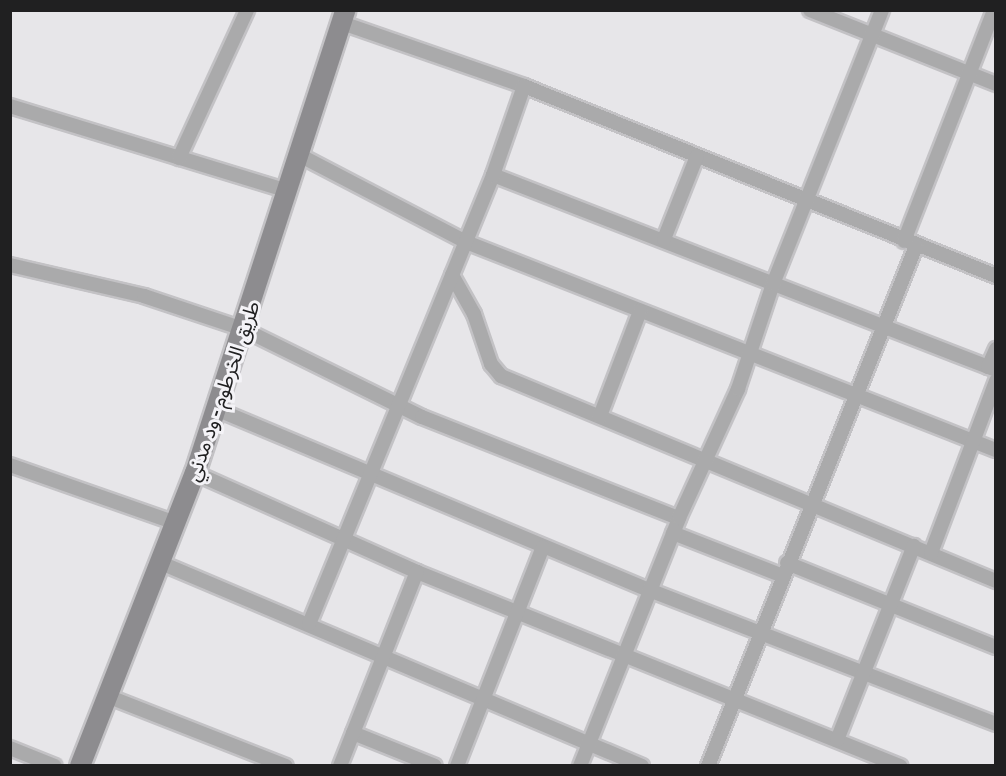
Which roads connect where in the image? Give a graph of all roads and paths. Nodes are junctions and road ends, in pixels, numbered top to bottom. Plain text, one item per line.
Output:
1 (247, 10) edge
2 (810, 10) edge
3 (882, 10) edge
4 (994, 10) edge
5 (344, 17) edge
6 (872, 35) junction
7 (969, 74) junction
8 (996, 84) edge
9 (524, 86) junction
10 (10, 106) edge
11 (301, 156) junction
12 (697, 156) junction
13 (178, 158) junction
14 (493, 175) junction
15 (288, 191) junction
16 (807, 201) junction
17 (664, 239) junction
18 (466, 242) junction
19 (910, 243) junction
20 (996, 260) edge
21 (10, 265) edge
22 (452, 275) junction
23 (993, 275) edge
24 (773, 284) junction
25 (640, 311) junction
26 (886, 326) junction
27 (243, 329) junction
28 (996, 349) edge
29 (748, 354) junction
30 (992, 369) edge
31 (996, 381) edge
32 (857, 396) junction
33 (397, 404) junction
34 (216, 409) junction
35 (600, 416) junction
36 (973, 441) junction
37 (996, 450) edge
38 (706, 458) junction
39 (10, 465) edge
40 (195, 473) junction
41 (369, 473) junction
42 (815, 504) junction
43 (679, 518) junction
44 (177, 523) junction
45 (673, 532) junction
46 (343, 542) junction
47 (914, 546) junction
48 (543, 547) junction
49 (931, 553) junction
50 (161, 564) junction
51 (784, 569) junction
52 (417, 572) junction
53 (996, 581) edge
54 (649, 590) junction
55 (891, 606) junction
56 (516, 612) junction
57 (309, 624) junction
58 (761, 632) junction
59 (996, 647) edge
60 (623, 654) junction
61 (385, 656) junction
62 (867, 672) junction
63 (107, 696) junction
64 (733, 697) junction
65 (484, 698) junction
66 (996, 724) edge
67 (353, 733) junction
68 (837, 740) junction
69 (589, 741) junction
70 (10, 748) edge
71 (55, 765) edge
72 (80, 765) edge
73 (286, 765) edge
74 (340, 765) edge
75 (435, 765) edge
76 (457, 765) edge
77 (580, 765) edge
78 (642, 765) edge
79 (708, 765) edge
80 (900, 765) edge

1 - 13 street
2 - 6 street
3 - 6 street
4 - 7 street
5 - 9 street
5 - 11 street, طريق الخرطوم - ود مدني
6 - 7 street
6 - 16 street
7 - 8 street
7 - 19 street
9 - 12 street
9 - 14 street
10 - 13 street
11 - 15 street, طريق الخرطوم - ود مدني
11 - 18 street
12 - 16 street
12 - 17 street
13 - 15 street
14 - 17 street
14 - 18 street
15 - 27 street, طريق الخرطوم - ود مدني
16 - 19 street
16 - 24 street
17 - 24 street
18 - 22 street
18 - 25 street
19 - 23 street
19 - 26 street
20 - 23 street
21 - 27 street
22 - 33 street
22 - 35 street
24 - 26 street
24 - 29 street
25 - 29 street
25 - 35 street
26 - 30 street
26 - 32 street
27 - 33 street
27 - 34 street, طريق الخرطوم - ود مدني
28 - 30 street
29 - 32 street
29 - 38 street
31 - 36 street
32 - 36 street
32 - 42 street
33 - 41 street
33 - 43 street
34 - 40 street, طريق الخرطوم - ود مدني
34 - 41 street
35 - 38 street
36 - 37 street
36 - 49 street
38 - 42 street
38 - 43 street
39 - 44 street
40 - 44 street, طريق الخرطوم - ود مدني
40 - 46 street
41 - 46 street
41 - 48 street
42 - 47 street
42 - 51 street
43 - 45 street
44 - 50 street, طريق الخرطوم - ود مدني
45 - 51 street
45 - 54 street
46 - 52 street
46 - 57 street
47 - 49 street
47 - 55 street
48 - 54 street
48 - 56 street
49 - 53 street
50 - 57 street
50 - 63 street, طريق الخرطوم - ود مدني
51 - 55 street
51 - 58 street
52 - 56 street
52 - 61 street
54 - 58 street
54 - 60 street
55 - 59 street
55 - 62 street
56 - 60 street
56 - 65 street
57 - 61 street
58 - 62 street
58 - 64 street
60 - 64 street
60 - 69 street
61 - 65 street
61 - 67 street
62 - 66 street
62 - 68 street
63 - 72 street, طريق الخرطوم - ود مدني
63 - 73 street
64 - 68 street
64 - 79 street
65 - 69 street
65 - 76 street
67 - 74 street
67 - 75 street
68 - 80 street
69 - 77 street
69 - 78 street
70 - 71 street

